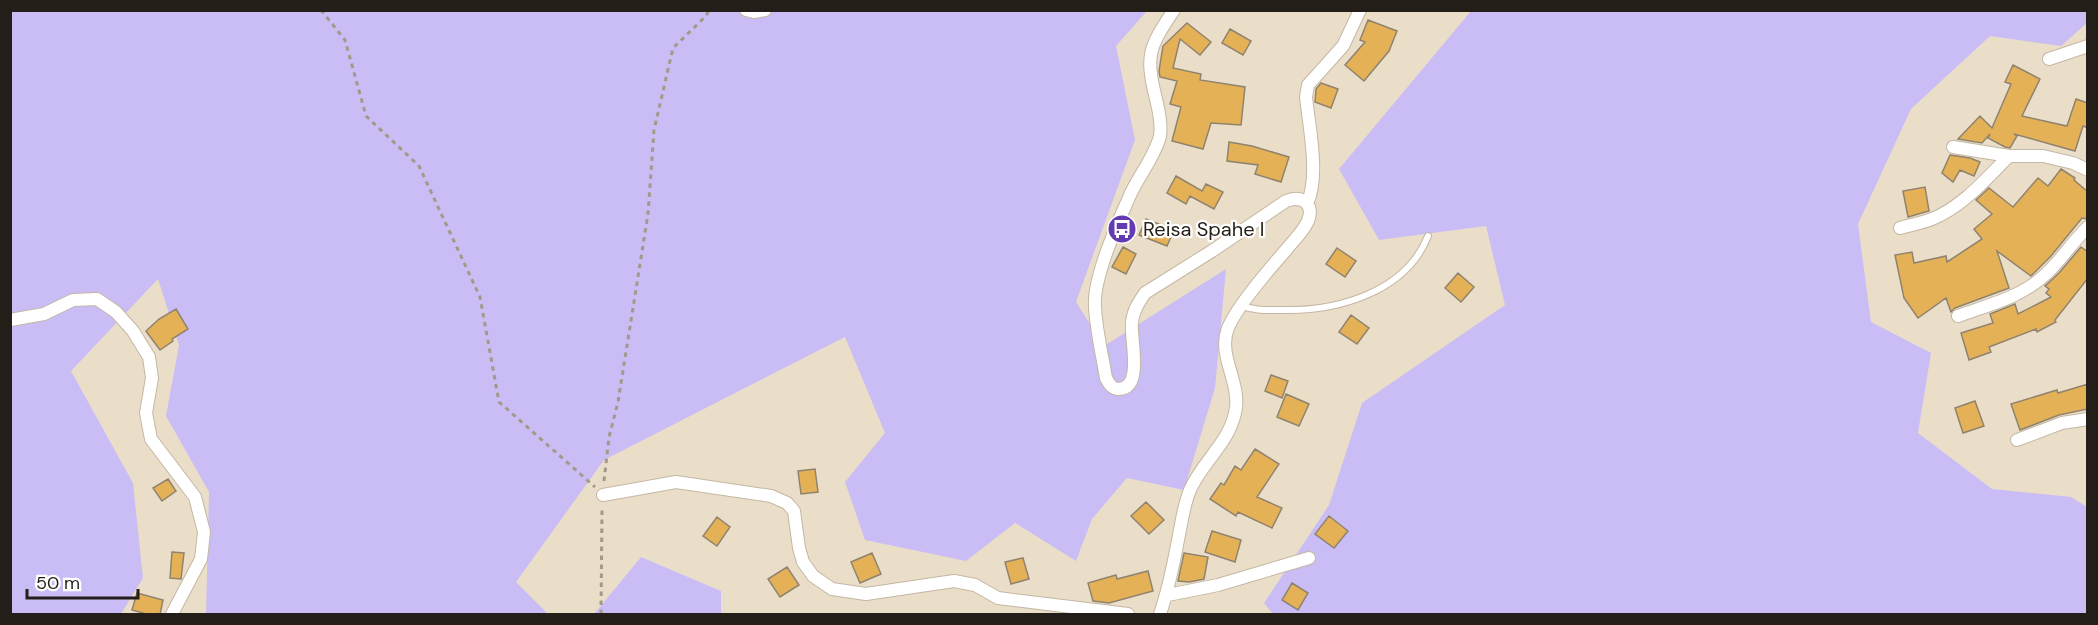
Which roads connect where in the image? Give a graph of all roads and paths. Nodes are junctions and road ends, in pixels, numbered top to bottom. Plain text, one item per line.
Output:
1 (321, 10) edge
2 (709, 10) edge
3 (746, 10) edge
4 (765, 10) edge
5 (1174, 10) edge
6 (1360, 10) edge
7 (2088, 46) edge
8 (2049, 59) dead end
9 (1953, 147) dead end
10 (2008, 156) junction
11 (2088, 170) edge
12 (1307, 204) junction
13 (2088, 227) edge
14 (1900, 228) dead end
15 (1428, 236) dead end
16 (1242, 306) junction
17 (1958, 316) dead end
18 (10, 320) edge
19 (2088, 419) edge
20 (2017, 440) dead end
21 (603, 495) junction
22 (1309, 558) dead end
23 (1168, 595) junction
24 (172, 615) edge
25 (601, 615) edge
26 (1128, 615) edge
27 (1160, 615) edge

1 - 21 path
2 - 21 path
3 - 4 street
5 - 12 street
6 - 12 street
7 - 8 street
9 - 10 street
10 - 11 street
10 - 14 street
12 - 16 street
13 - 17 street
15 - 16 lane
16 - 23 street
18 - 24 street
19 - 20 street
21 - 25 path
21 - 26 street
22 - 23 street
23 - 27 street

